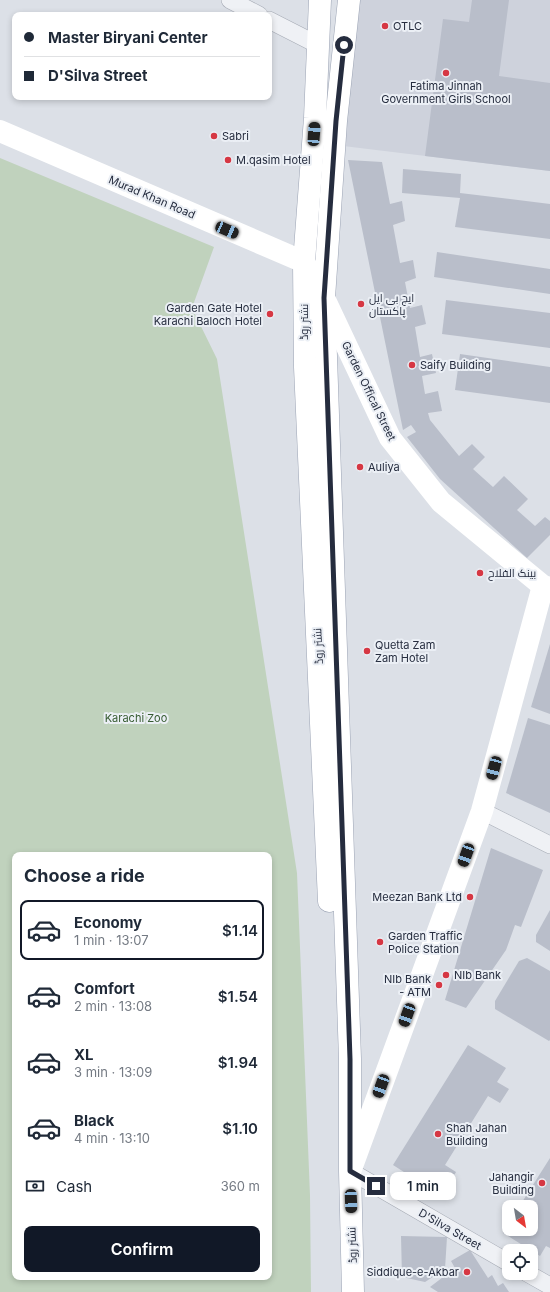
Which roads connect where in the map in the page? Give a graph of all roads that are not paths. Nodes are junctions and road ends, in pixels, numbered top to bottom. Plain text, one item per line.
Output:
1 (230, 0) edge
2 (320, 0) edge
3 (349, 0) edge
4 (253, 12) edge
5 (272, 22) edge
6 (318, 46) junction
7 (0, 131) edge
8 (304, 262) junction
9 (324, 298) junction
10 (547, 587) edge
11 (482, 811) junction
12 (550, 845) edge
13 (350, 1171) junction
14 (502, 1259) edge
15 (538, 1279) edge
16 (550, 1286) edge
17 (340, 1292) edge
18 (353, 1292) edge

1 - 4 street
2 - 6 main road, نشتر روڈ
3 - 9 main road, نشتر روڈ
5 - 6 street
6 - 8 main road, نشتر روڈ
7 - 8 main road, Murad Khan Road
8 - 9 main road, Garden Offical Street
8 - 17 main road, نشتر روڈ
9 - 10 main road, Garden Offical Street
9 - 13 main road, نشتر روڈ
10 - 11 main road
11 - 12 street
11 - 13 main road
13 - 14 street, D'Silva Street
13 - 18 main road, نشتر روڈ
15 - 16 street

